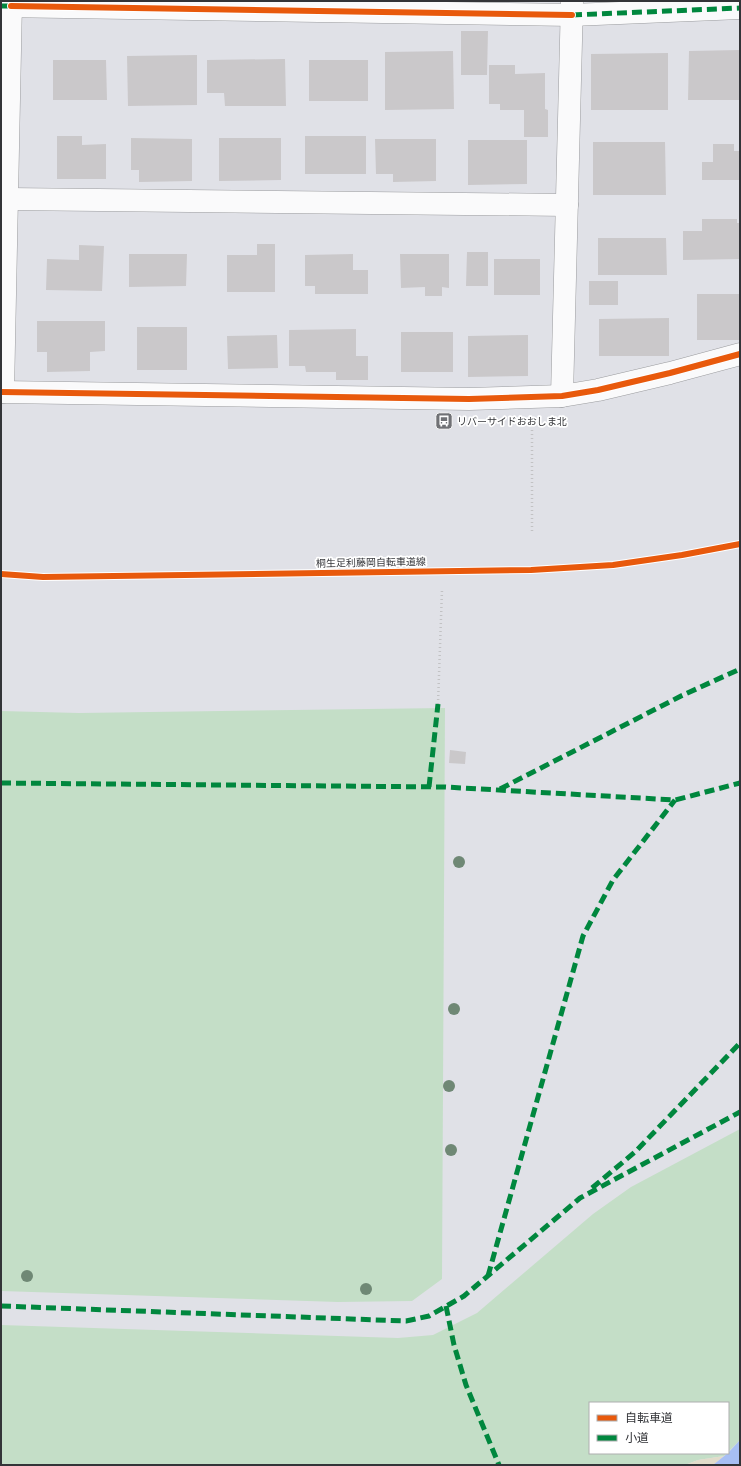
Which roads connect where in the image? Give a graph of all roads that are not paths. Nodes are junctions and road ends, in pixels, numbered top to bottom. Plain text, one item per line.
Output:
1 (8, 4) edge
2 (572, 8) edge
3 (740, 8) edge
4 (8, 199) junction
5 (567, 205) junction
6 (740, 354) edge
7 (2, 392) edge
8 (562, 396) junction

1 - 2 street
1 - 4 street
2 - 3 street
2 - 5 street
4 - 5 street
4 - 7 street
5 - 8 street
6 - 8 street
7 - 8 street

